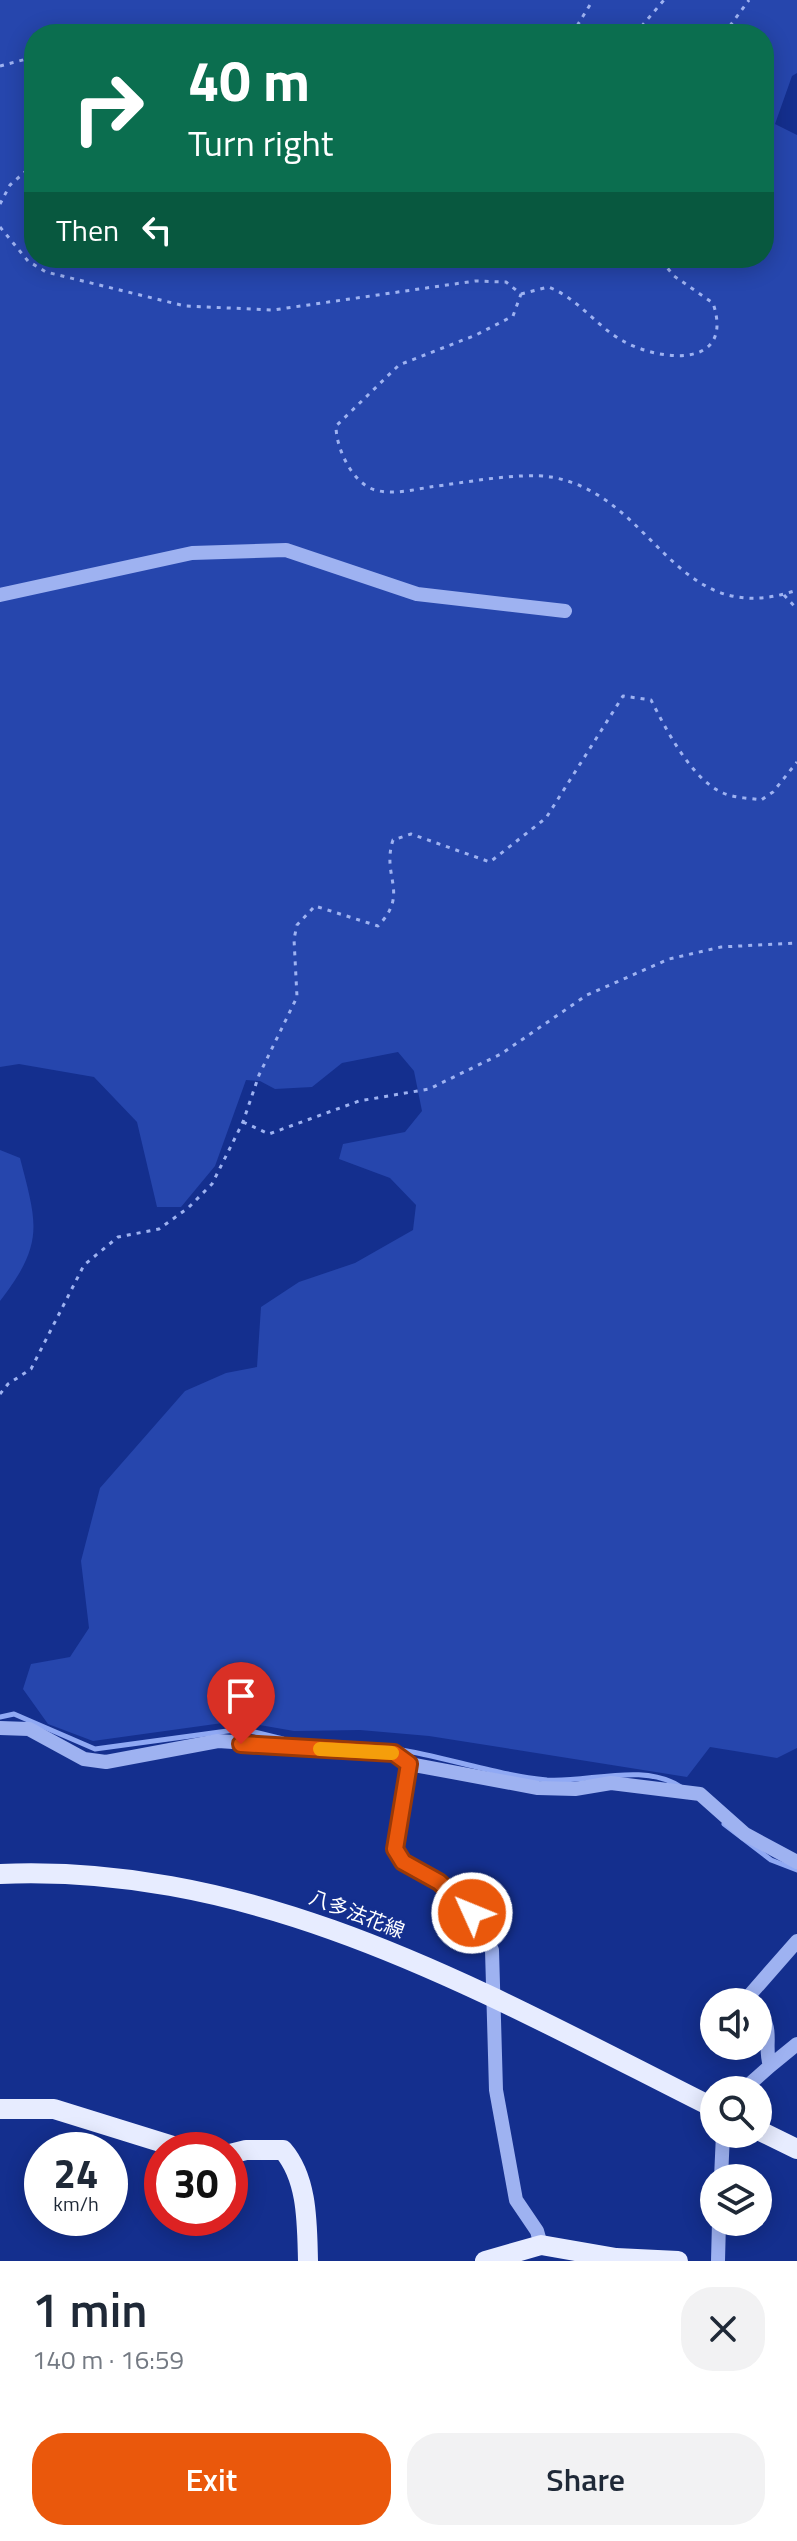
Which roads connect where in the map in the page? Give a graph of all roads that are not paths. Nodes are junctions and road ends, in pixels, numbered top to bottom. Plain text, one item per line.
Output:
1 (0, 595) edge
2 (565, 611) dead end
3 (0, 1728) edge
4 (409, 1764) junction
5 (797, 1862) edge
6 (0, 1874) edge
7 (797, 1941) edge
8 (756, 1988) edge
9 (495, 1999) junction
10 (797, 2044) edge
11 (768, 2060) edge
12 (770, 2066) junction
13 (759, 2076) edge
14 (700, 2101) edge
15 (0, 2109) edge
16 (144, 2137) edge
17 (772, 2137) edge
18 (797, 2149) edge
19 (248, 2150) edge
20 (719, 2236) edge
21 (541, 2245) junction
22 (308, 2261) edge
23 (485, 2261) edge
24 (678, 2261) edge
25 (718, 2261) edge

1 - 2 street
3 - 4 street
4 - 5 street
4 - 9 street
6 - 9 main road, 八多法花線
7 - 8 street
9 - 14 main road, 八多法花線
9 - 21 street
10 - 12 street
11 - 12 street
12 - 13 street
15 - 16 main road
17 - 18 main road
19 - 22 main road
20 - 25 street
21 - 23 main road
21 - 24 main road

